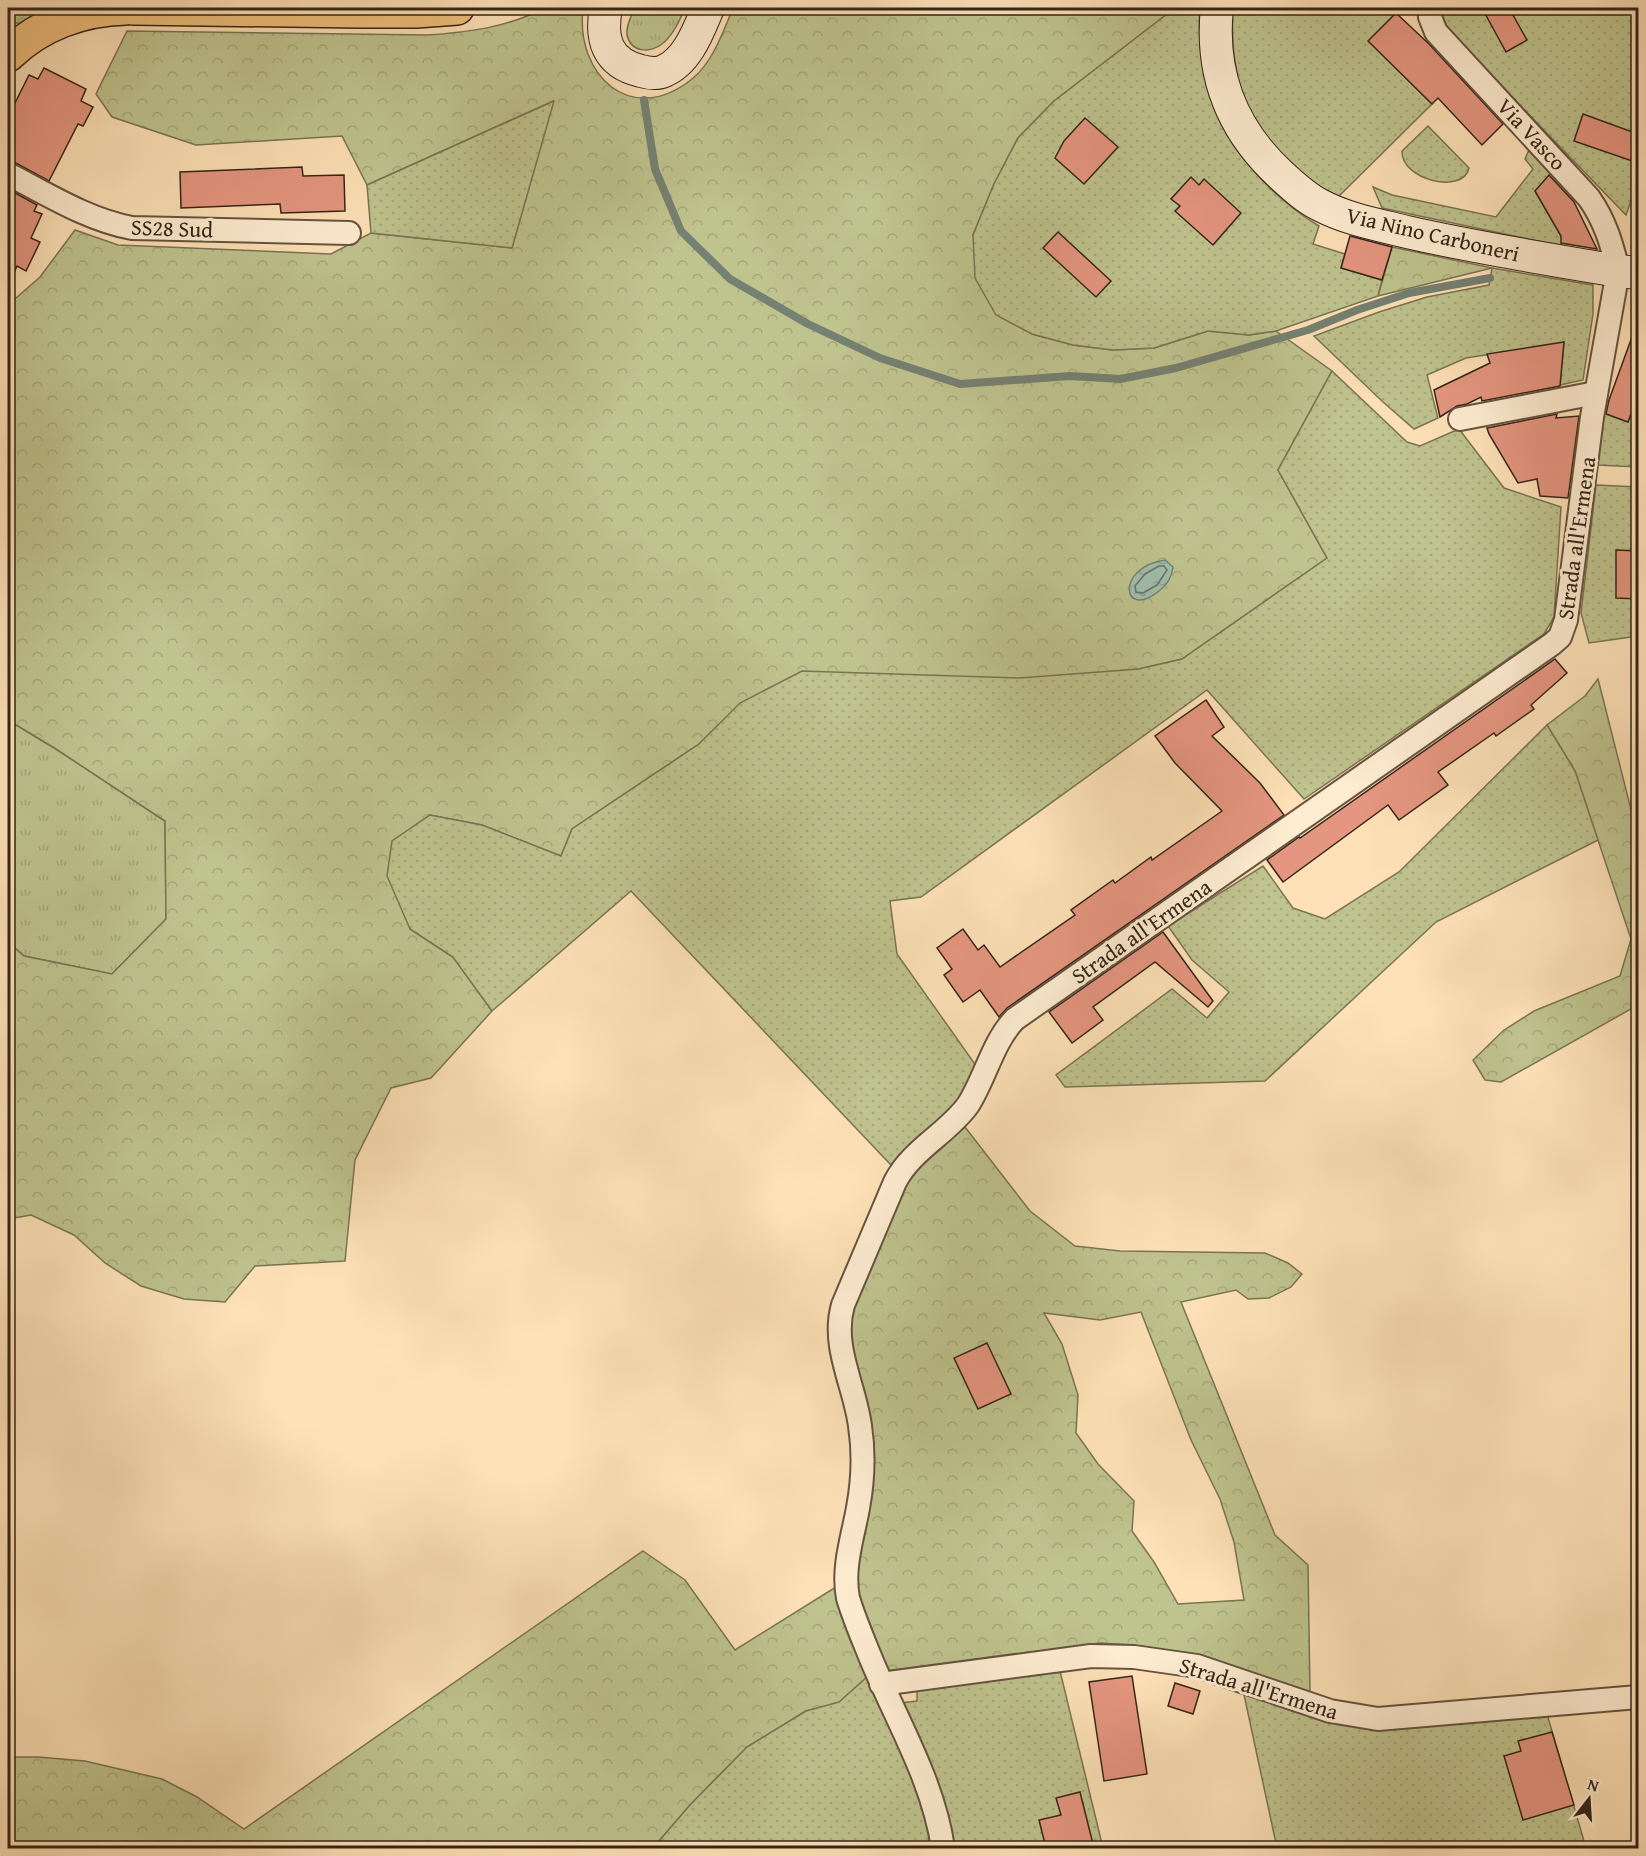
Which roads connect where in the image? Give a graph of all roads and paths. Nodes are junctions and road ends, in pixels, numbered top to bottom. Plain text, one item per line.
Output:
1 (126, 8) edge
2 (134, 8) edge
3 (457, 8) edge
4 (606, 8) edge
5 (708, 8) edge
6 (1217, 8) edge
7 (1429, 8) edge
8 (8, 55) edge
9 (8, 174) edge
10 (349, 233) dead end
11 (1628, 272) edge
12 (1596, 393) junction
13 (1460, 419) dead end
14 (881, 1684) junction
15 (1638, 1697) edge
16 (943, 1848) edge

1 - 8 main road
2 - 3 main road
4 - 5 main road
6 - 11 main road, Via Nino Carboneri
7 - 11 street, Via Vasco
9 - 10 street, SS28 Sud
11 - 12 street, Strada all'Ermena
12 - 13 street
12 - 14 street, Strada all'Ermena
14 - 15 street, Strada all'Ermena
14 - 16 street, Strada all'Ermena

